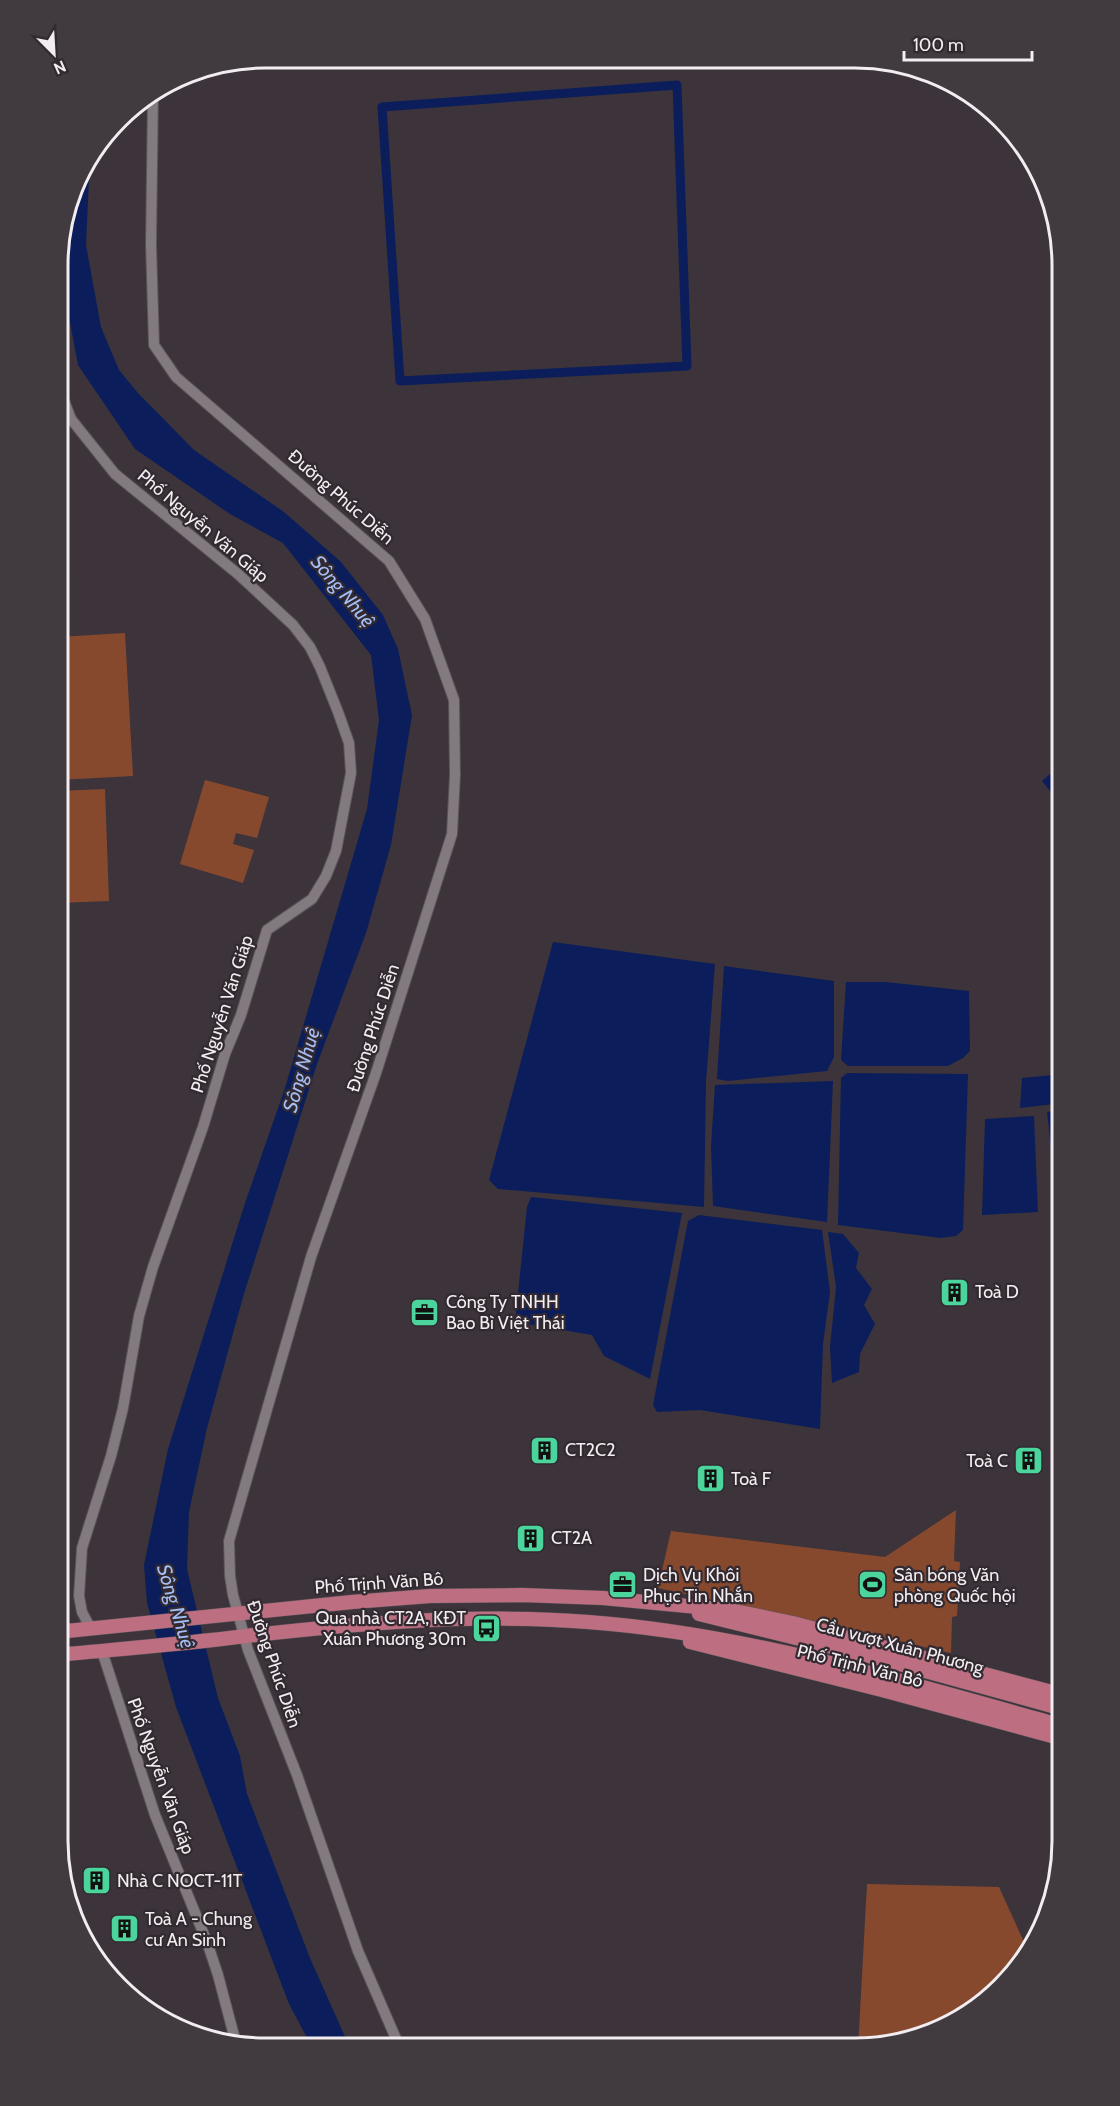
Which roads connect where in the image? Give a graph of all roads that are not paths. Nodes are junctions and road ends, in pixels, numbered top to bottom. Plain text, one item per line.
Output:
1 (153, 103) edge
2 (68, 410) edge
3 (670, 1606) junction
4 (238, 1615) junction
5 (727, 1622) joint
6 (91, 1629) junction
7 (648, 1629) junction
8 (68, 1631) edge
9 (237, 1637) junction
10 (722, 1639) joint
11 (102, 1651) junction
12 (68, 1654) edge
13 (1052, 1692) edge
14 (1052, 1706) edge
15 (1052, 1723) edge
16 (1052, 1735) edge
17 (234, 2036) edge
18 (396, 2038) edge

1 - 4 street, Đường Phúc Diễn
2 - 6 street, Phố Nguyễn Văn Giáp
3 - 4 main road, Phố Trịnh Văn Bô
3 - 5 main road, Phố Trịnh Văn Bô
3 - 13 main road, Phố Trịnh Văn Bô
4 - 6 main road, Phố Trịnh Văn Bô
4 - 9 street, Đường Phúc Diễn
5 - 14 main road, Cầu vượt Xuân Phương
6 - 8 main road, Phố Trịnh Văn Bô
7 - 9 main road, Phố Trịnh Văn Bô
7 - 10 main road, Phố Trịnh Văn Bô
7 - 16 main road, Phố Trịnh Văn Bô
9 - 11 main road, Phố Trịnh Văn Bô
9 - 18 street, Đường Phúc Diễn
10 - 15 main road, Cầu vượt Xuân Phương
11 - 12 main road, Phố Trịnh Văn Bô
11 - 17 street, Phố Nguyễn Văn Giáp

